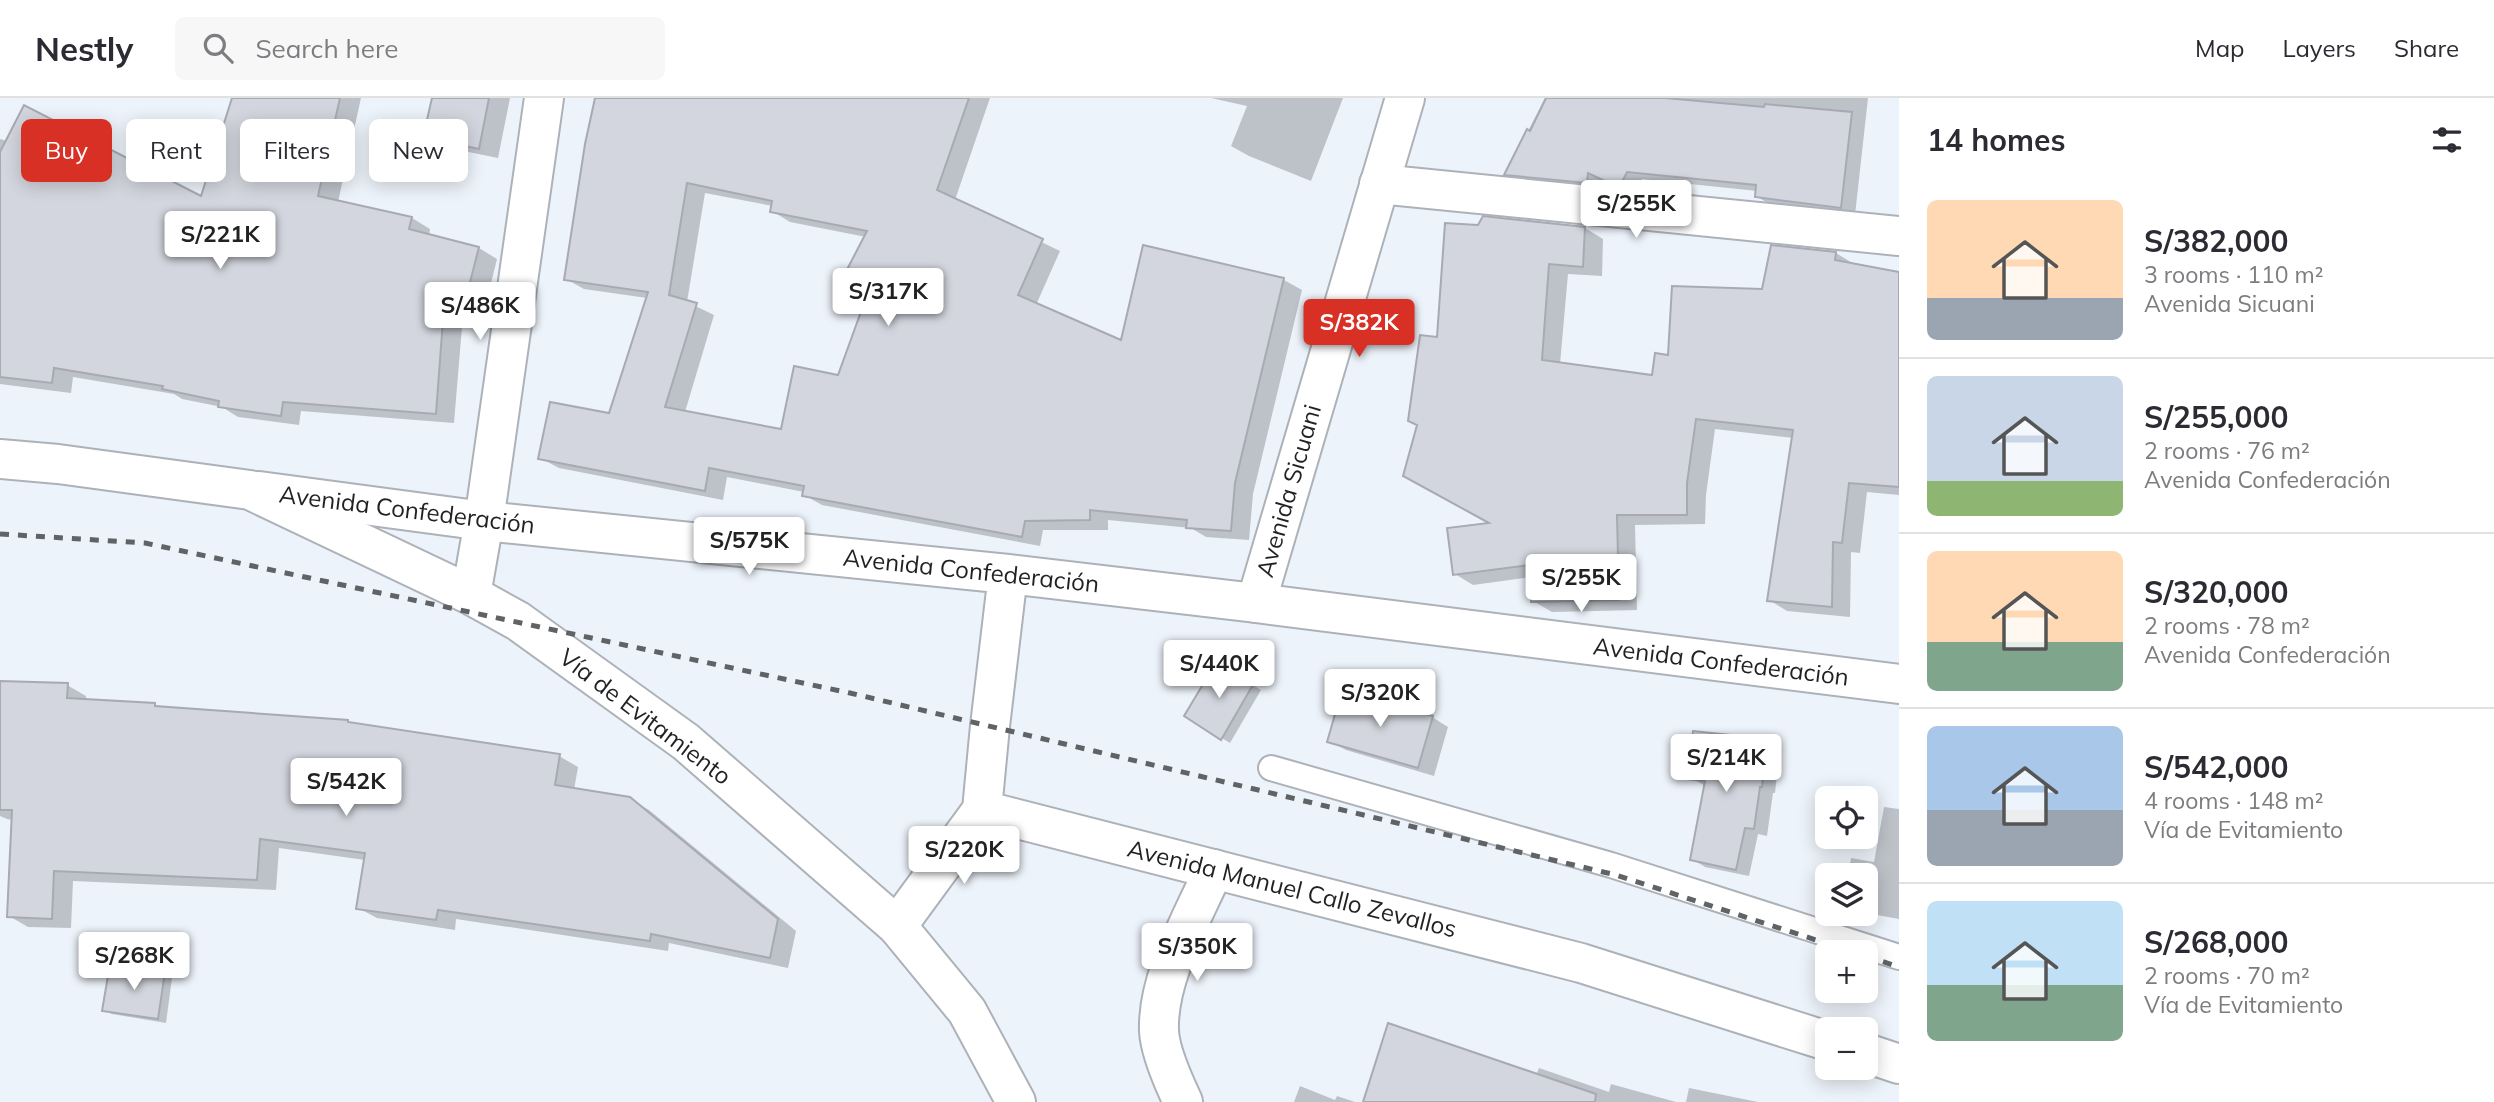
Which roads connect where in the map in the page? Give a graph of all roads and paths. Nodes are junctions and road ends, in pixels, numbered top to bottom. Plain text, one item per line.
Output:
1 (544, 98) edge
2 (1405, 98) edge
3 (1379, 184) junction
4 (1899, 236) edge
5 (0, 459) edge
6 (250, 490) junction
7 (484, 521) junction
8 (1008, 574) junction
9 (471, 595) junction
10 (1256, 603) junction
11 (1899, 684) edge
12 (1271, 768) dead end
13 (982, 810) junction
14 (1214, 869) junction
15 (897, 926) junction
16 (1899, 957) edge
17 (1815, 1037) edge
18 (1878, 1057) edge
19 (1899, 1064) edge
20 (1016, 1102) edge
21 (1183, 1102) edge

1 - 7 main road
2 - 3 main road, Avenida Sicuani
3 - 4 main road
3 - 10 main road, Avenida Sicuani
5 - 6 main road, Avenida Confederación
6 - 7 main road, Avenida Confederación
6 - 9 main road, Vía de Evitamiento
7 - 8 main road, Avenida Confederación
7 - 9 main road
8 - 10 main road, Avenida Confederación
8 - 13 main road
9 - 15 main road, Vía de Evitamiento
10 - 11 main road, Avenida Confederación
12 - 16 lane
13 - 14 main road, Avenida Manuel Callo Zevallos
13 - 15 main road
14 - 17 main road, Avenida Manuel Callo Zevallos
14 - 21 main road
15 - 20 main road, Vía de Evitamiento
18 - 19 main road

